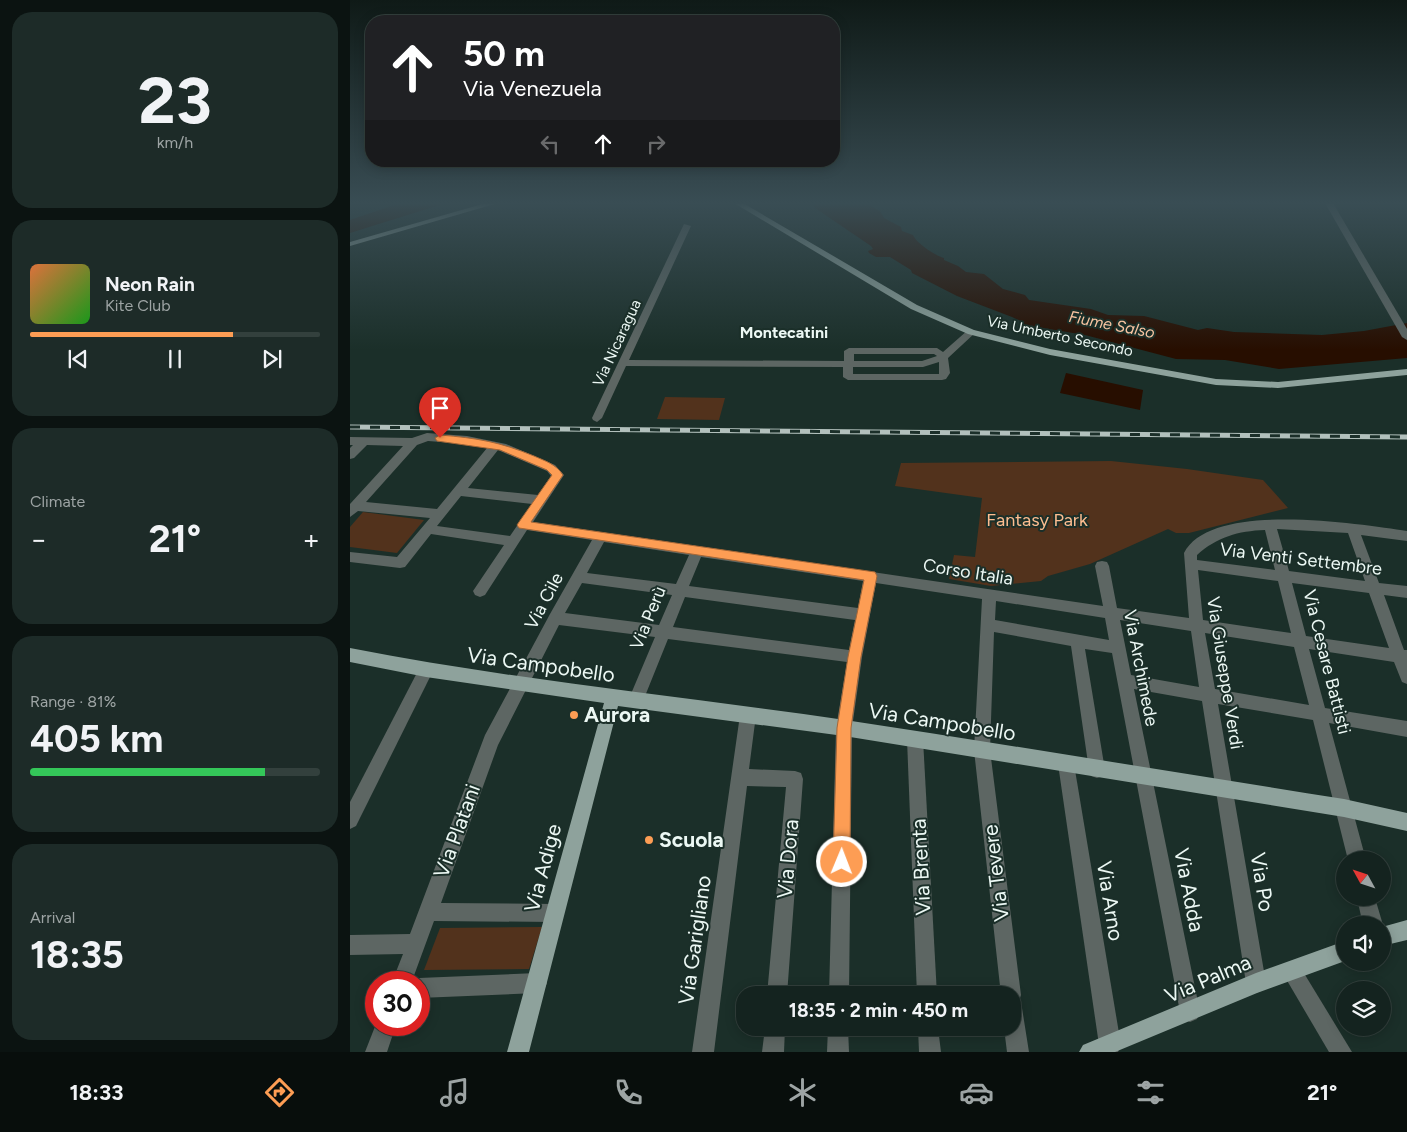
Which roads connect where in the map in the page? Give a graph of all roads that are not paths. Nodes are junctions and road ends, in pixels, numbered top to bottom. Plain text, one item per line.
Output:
1 (675, 252) edge
2 (821, 252) edge
3 (1357, 252) edge
4 (970, 332) junction
5 (1407, 337) edge
6 (944, 357) junction
7 (623, 363) junction
8 (848, 363) junction
9 (1407, 372) edge
10 (597, 418) dead end
11 (350, 441) edge
12 (363, 442) junction
13 (413, 442) junction
14 (495, 446) junction
15 (350, 454) edge
16 (458, 491) junction
17 (541, 500) junction
18 (353, 509) edge
19 (439, 514) junction
20 (523, 525) junction
21 (1270, 525) junction
22 (427, 529) junction
23 (1353, 529) junction
24 (601, 536) junction
25 (1407, 536) edge
26 (512, 541) junction
27 (697, 550) junction
28 (350, 557) edge
29 (1190, 564) junction
30 (1102, 566) dead end
31 (1284, 575) junction
32 (871, 576) junction
33 (578, 577) junction
34 (1373, 587) junction
35 (680, 590) junction
36 (480, 591) dead end
37 (1407, 592) edge
38 (989, 594) junction
39 (1111, 612) junction
40 (863, 615) junction
41 (555, 618) junction
42 (987, 625) junction
43 (1197, 626) junction
44 (663, 632) junction
45 (1076, 641) junction
46 (1301, 642) junction
47 (1118, 648) junction
48 (350, 655) edge
49 (1403, 656) edge
50 (855, 657) junction
51 (426, 670) junction
52 (1407, 677) edge
53 (1125, 682) junction
54 (522, 684) junction
55 (1208, 696) junction
56 (613, 697) junction
57 (636, 701) junction
58 (1320, 714) junction
59 (748, 715) junction
60 (844, 728) junction
61 (1407, 729) edge
62 (915, 739) junction
63 (982, 750) junction
64 (1066, 764) junction
65 (1096, 770) junction
66 (740, 777) junction
67 (1144, 777) junction
68 (1224, 789) junction
69 (1344, 808) junction
70 (350, 820) edge
71 (1407, 822) edge
72 (1355, 851) edge
73 (428, 912) junction
74 (555, 913) junction
75 (1407, 930) edge
76 (1391, 934) edge
77 (416, 944) junction
78 (350, 945) edge
79 (1336, 955) edge
80 (406, 971) edge
81 (1292, 972) junction
82 (537, 983) junction
83 (1256, 983) junction
84 (779, 986) edge
85 (839, 986) edge
86 (927, 986) edge
87 (1010, 986) edge
88 (430, 988) edge
89 (1190, 1012) junction
90 (382, 1036) edge
91 (774, 1036) edge
92 (838, 1036) edge
93 (929, 1036) edge
94 (1016, 1036) edge
95 (1110, 1045) junction
96 (376, 1052) edge
97 (518, 1052) edge
98 (703, 1052) edge
99 (773, 1052) edge
100 (838, 1052) edge
101 (930, 1052) edge
102 (1018, 1052) edge
103 (1090, 1052) edge
104 (1341, 1052) edge

1 - 7 street, Via Nicaragua
2 - 4 main road, Via Umberto Secondo
3 - 5 street
4 - 6 street
4 - 9 main road, Via Umberto Secondo
6 - 8 street
6 - 8 street
7 - 8 street
7 - 10 street, Via Nicaragua
11 - 12 street
12 - 13 street
12 - 15 street
13 - 14 street
13 - 18 street
14 - 16 street
14 - 17 street
16 - 17 street
16 - 19 street
17 - 20 street
18 - 19 street
19 - 22 street
20 - 24 street, Corso Italia
20 - 26 street
21 - 23 street
21 - 29 street
21 - 31 street, Via Cesare Battisti
22 - 26 street
22 - 28 street
23 - 25 street
23 - 34 street
24 - 27 street, Corso Italia
24 - 33 street, Via Cile
26 - 36 street
27 - 32 street, Corso Italia
27 - 35 street, Via Perù
29 - 31 street, Via Venti Settembre
29 - 43 street, Via Giuseppe Verdi
30 - 39 street, Via Archimede
31 - 34 street, Via Venti Settembre
31 - 46 street, Via Cesare Battisti
32 - 38 street, Corso Italia
32 - 40 street
33 - 35 street
33 - 41 street, Via Cile
34 - 37 street, Via Venti Settembre
34 - 49 street
35 - 40 street
35 - 44 street, Via Perù
38 - 39 street, Corso Italia
38 - 42 street, Via Tevere
39 - 43 street, Corso Italia
39 - 47 street, Via Archimede
40 - 50 street
41 - 44 street
41 - 54 street, Via Cile
42 - 45 street
42 - 63 street, Via Tevere
43 - 46 street, Corso Italia
43 - 55 street, Via Giuseppe Verdi
44 - 50 street
44 - 57 street, Via Perù
45 - 47 street
45 - 65 street
46 - 49 street, Corso Italia
46 - 58 street, Via Cesare Battisti
47 - 53 street, Via Archimede
48 - 51 main road, Via Campobello
49 - 52 street
50 - 60 street
51 - 54 main road, Via Campobello
51 - 70 street
53 - 55 street
53 - 67 street, Via Archimede
54 - 56 main road, Via Campobello
54 - 73 street, Via Platani
55 - 58 street
55 - 68 street, Via Giuseppe Verdi
56 - 57 main road, Via Campobello
56 - 74 main road, Via Adige
57 - 59 main road, Via Campobello
58 - 61 street
58 - 69 street, Via Cesare Battisti
59 - 60 main road, Via Campobello
59 - 66 street, Via Garigliano
60 - 62 main road, Via Campobello
60 - 85 street
62 - 63 main road, Via Campobello
62 - 86 street, Via Brenta
63 - 64 main road, Via Campobello
63 - 87 street, Via Tevere
64 - 65 main road, Via Campobello
64 - 95 street, Via Arno
65 - 67 main road, Via Campobello
66 - 84 street, Via Dora
66 - 98 street, Via Garigliano
67 - 68 main road, Via Campobello
67 - 89 street, Via Adda
68 - 69 main road, Via Campobello
68 - 83 street, Via Po
69 - 71 main road, Via Campobello
69 - 72 street, Via Cesare Battisti
73 - 74 street
73 - 77 street, Via Platani
74 - 82 main road, Via Adige
75 - 76 main road
77 - 78 street
77 - 80 street, Via Platani
79 - 81 main road, Via Palma
81 - 83 main road, Via Palma
81 - 104 street
82 - 88 street
82 - 97 main road, Via Adige
83 - 89 main road, Via Palma
89 - 95 main road, Via Palma
90 - 96 street
91 - 99 street
92 - 100 street
93 - 101 street
94 - 102 street
95 - 103 main road, Via Palma

